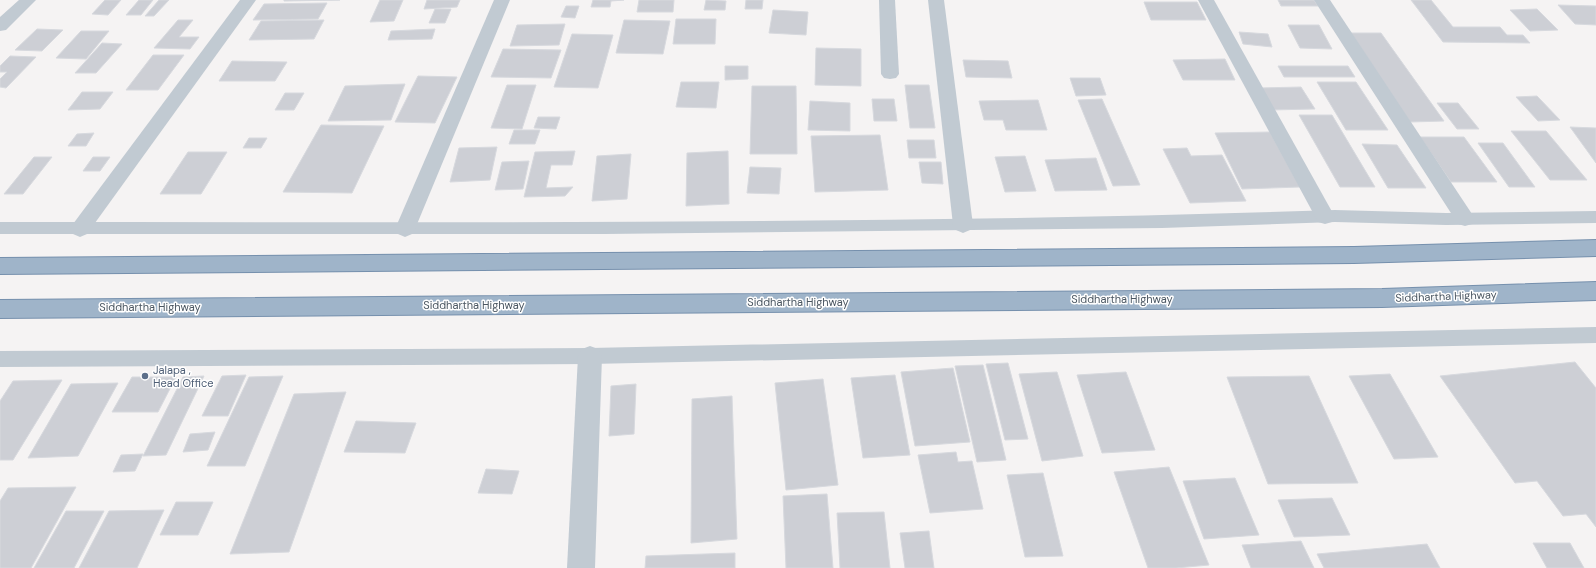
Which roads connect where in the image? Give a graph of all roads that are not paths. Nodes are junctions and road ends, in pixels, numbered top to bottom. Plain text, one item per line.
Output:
1 (28, 0) edge
2 (248, 0) edge
3 (502, 0) edge
4 (887, 0) edge
5 (936, 0) edge
6 (1206, 0) edge
7 (1322, 0) edge
8 (0, 26) edge
9 (890, 74) dead end
10 (1325, 216) junction
11 (1596, 216) edge
12 (1465, 219) junction
13 (963, 225) junction
14 (0, 228) edge
15 (80, 229) junction
16 (405, 229) junction
17 (1596, 248) edge
18 (0, 266) edge
19 (1596, 291) edge
20 (0, 309) edge
21 (1596, 335) edge
22 (590, 356) junction
23 (0, 359) edge
24 (581, 568) edge

1 - 8 street
2 - 15 street
3 - 16 street
4 - 9 street
5 - 13 street
6 - 10 street
7 - 12 street
10 - 12 lane
10 - 13 lane
11 - 12 lane
13 - 16 lane
14 - 15 lane
15 - 16 lane
17 - 18 highway
19 - 20 highway, Siddhartha Highway
21 - 22 lane
22 - 23 lane
22 - 24 street

